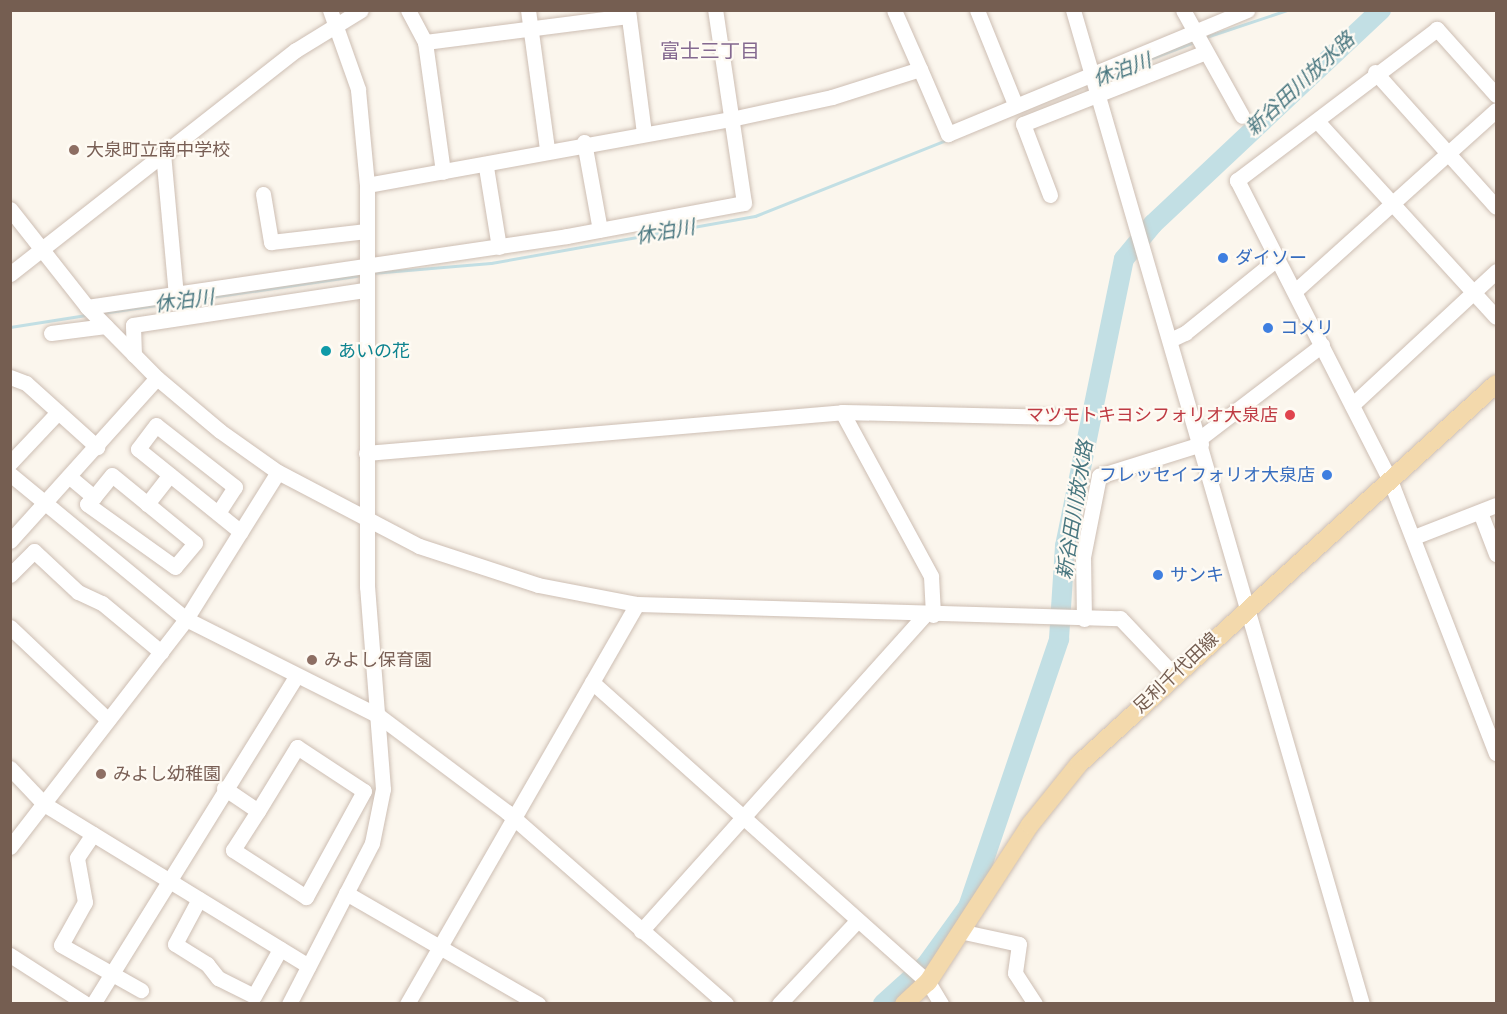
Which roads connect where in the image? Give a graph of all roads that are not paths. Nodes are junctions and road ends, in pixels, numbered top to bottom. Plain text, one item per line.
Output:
1 (361, 10) edge
2 (408, 10) edge
3 (528, 10) edge
4 (715, 10) edge
5 (894, 10) edge
6 (977, 10) edge
7 (1073, 10) edge
8 (1183, 10) edge
9 (1247, 10) edge
10 (628, 13) edge
11 (334, 17) edge
12 (531, 28) junction
13 (1195, 33) junction
14 (425, 42) junction
15 (1203, 53) junction
16 (920, 69) junction
17 (1375, 72) junction
18 (1096, 80) junction
19 (1497, 95) edge
20 (1015, 104) junction
21 (1497, 110) edge
22 (1242, 116) dead end
23 (731, 119) junction
24 (1317, 121) dead end
25 (644, 133) junction
26 (584, 142) junction
27 (547, 148) junction
28 (163, 153) junction
29 (1449, 154) junction
30 (486, 167) junction
31 (443, 172) junction
32 (367, 185) junction
33 (263, 194) dead end
34 (1050, 195) dead end
35 (1392, 202) junction
36 (1497, 207) edge
37 (10, 209) edge
38 (600, 230) junction
39 (366, 231) junction
40 (499, 247) junction
41 (40, 250) junction
42 (1278, 258) junction
43 (1497, 271) edge
44 (10, 274) edge
45 (364, 280) junction
46 (1295, 291) junction
47 (1474, 292) junction
48 (176, 297) junction
49 (97, 316) junction
50 (1497, 317) edge
51 (51, 333) dead end
52 (1170, 340) junction
53 (1322, 345) junction
54 (134, 355) junction
55 (157, 378) junction
56 (12, 379) edge
57 (1497, 384) edge
58 (1352, 405) junction
59 (58, 412) junction
60 (842, 412) junction
61 (1058, 417) dead end
62 (1200, 442) junction
63 (97, 447) junction
64 (366, 453) junction
65 (10, 463) edge
66 (278, 472) junction
67 (10, 474) edge
68 (170, 475) junction
69 (71, 478) junction
70 (1390, 480) junction
71 (94, 497) junction
72 (147, 504) junction
73 (1497, 505) edge
74 (45, 507) junction
75 (1480, 512) junction
76 (218, 513) junction
77 (365, 523) junction
78 (241, 531) junction
79 (1414, 537) junction
80 (10, 541) edge
81 (1497, 554) edge
82 (10, 575) edge
83 (637, 604) junction
84 (1248, 607) junction
85 (929, 615) junction
86 (186, 619) junction
87 (1076, 619) junction
88 (10, 627) edge
89 (160, 652) junction
90 (1174, 675) junction
91 (295, 678) junction
92 (592, 682) junction
93 (379, 716) junction
94 (108, 720) junction
95 (1496, 750) edge
96 (10, 768) edge
97 (224, 788) junction
98 (44, 804) junction
99 (258, 811) junction
100 (742, 816) junction
101 (513, 822) junction
102 (93, 834) junction
103 (10, 847) edge
104 (171, 882) junction
105 (346, 892) junction
106 (200, 899) junction
107 (858, 920) junction
108 (641, 931) junction
109 (964, 932) junction
110 (441, 948) junction
111 (280, 949) junction
112 (10, 955) edge
113 (308, 966) junction
114 (112, 974) junction
115 (928, 982) junction
116 (141, 990) dead end
117 (86, 1004) edge
118 (93, 1004) edge
119 (289, 1004) edge
120 (407, 1004) edge
121 (538, 1004) edge
122 (726, 1004) edge
123 (779, 1004) edge
124 (904, 1004) edge
125 (941, 1004) edge
126 (1035, 1004) edge
127 (1362, 1004) edge

1 - 11 street
2 - 14 street
3 - 12 street
4 - 23 street
5 - 16 street
6 - 20 street
7 - 18 street
8 - 13 street
9 - 13 street
10 - 12 street
10 - 25 street
11 - 28 street
11 - 32 street
12 - 14 street
12 - 27 street
13 - 15 street
13 - 18 street
14 - 31 street
15 - 18 street
15 - 22 street
16 - 20 street
16 - 23 street
17 - 19 street
17 - 29 street
17 - 42 street
18 - 20 street
18 - 34 street
18 - 52 street
21 - 29 street
23 - 25 street
23 - 38 street
24 - 35 street
25 - 26 street
26 - 27 street
26 - 38 street
27 - 30 street
28 - 41 street
28 - 48 street
29 - 35 street
29 - 36 street
30 - 31 street
30 - 40 street
31 - 32 street
32 - 39 street
33 - 39 street
35 - 46 street
35 - 47 street
37 - 41 street
38 - 40 street
39 - 45 street
40 - 45 street
41 - 44 street
41 - 49 street
42 - 46 street
42 - 52 street
43 - 47 street
45 - 48 street
45 - 54 street
45 - 64 street
46 - 53 street
47 - 50 street
47 - 58 street
48 - 49 street
49 - 51 street
49 - 54 street
52 - 62 street
53 - 58 street
53 - 62 street
54 - 55 street
55 - 63 street
55 - 66 street
56 - 59 street
57 - 70 main road, 足利千代田線
58 - 70 street
59 - 63 street
59 - 65 street
60 - 61 street
60 - 64 street
60 - 85 street
62 - 84 street
62 - 87 street
63 - 69 street
64 - 77 street
66 - 77 street
66 - 78 street
67 - 74 street
68 - 72 street
68 - 76 street
68 - 76 street
69 - 71 street
69 - 74 street
70 - 79 street
70 - 84 main road, 足利千代田線
71 - 72 street
71 - 72 street
73 - 75 street
74 - 80 street
74 - 86 street
75 - 79 street
75 - 81 street
76 - 78 street
77 - 83 street
77 - 93 street
78 - 86 street
79 - 95 street
82 - 89 street
83 - 85 street
83 - 92 street
84 - 90 main road, 足利千代田線
84 - 127 street
85 - 87 street
85 - 100 street
86 - 89 street
86 - 91 street
87 - 90 street
88 - 94 street
89 - 94 street
90 - 109 main road, 足利千代田線
91 - 93 street
91 - 97 street
92 - 100 street
92 - 101 street
93 - 101 street
93 - 105 street
94 - 98 street
96 - 98 street
97 - 99 street
97 - 104 street
98 - 102 street
98 - 103 street
99 - 99 street
100 - 107 street
100 - 108 street
101 - 108 street
101 - 110 street
102 - 104 street
102 - 114 street
104 - 106 street
104 - 114 street
105 - 110 street
105 - 113 street
106 - 111 street
106 - 111 street
107 - 115 street
107 - 123 street
108 - 122 street
109 - 115 main road, 足利千代田線
109 - 126 street
110 - 120 street
110 - 121 street
111 - 113 street
112 - 117 street
113 - 119 street
114 - 116 street
114 - 118 street
115 - 124 main road, 足利千代田線
115 - 125 street

